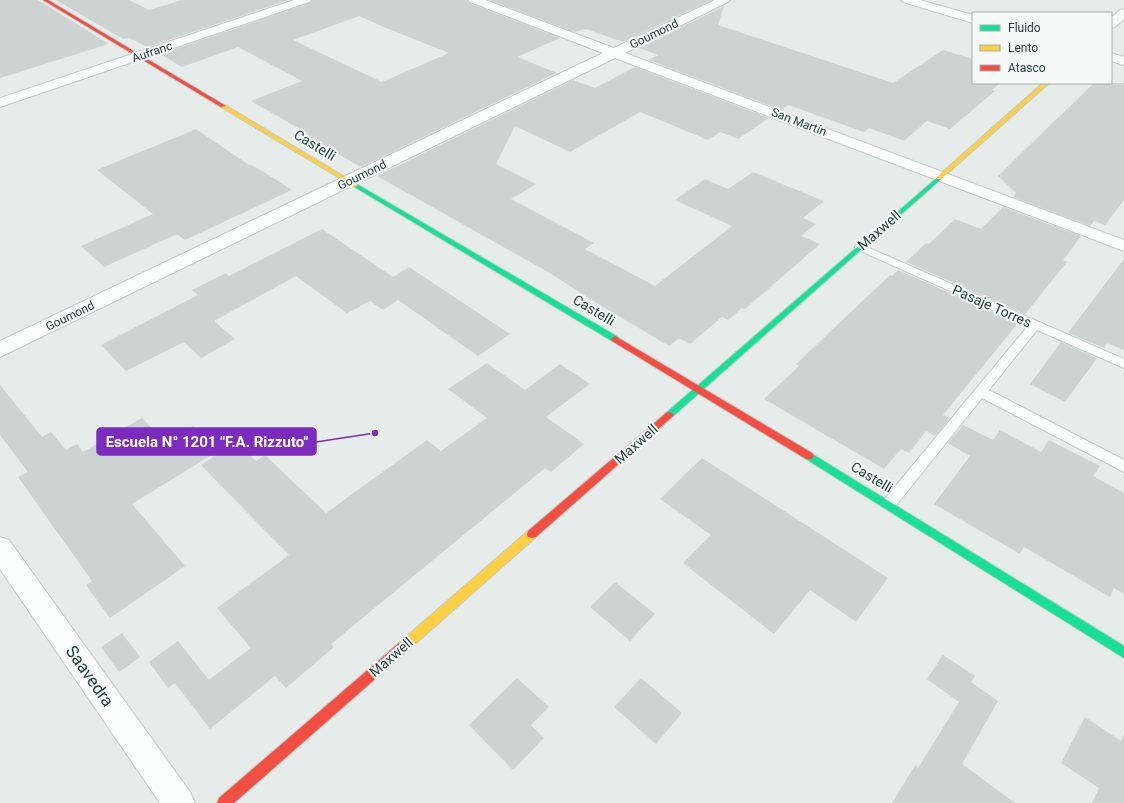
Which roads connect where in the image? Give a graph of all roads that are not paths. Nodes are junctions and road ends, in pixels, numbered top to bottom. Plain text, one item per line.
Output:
1 (45, 0) edge
2 (304, 0) edge
3 (474, 0) edge
4 (724, 0) edge
5 (907, 0) edge
6 (1124, 13) edge
7 (972, 18) edge
8 (1112, 23) edge
9 (615, 52) junction
10 (139, 56) junction
11 (1112, 57) edge
12 (1124, 61) edge
13 (1045, 84) edge
14 (0, 103) edge
15 (942, 176) junction
16 (349, 181) junction
17 (1124, 246) edge
18 (860, 247) junction
19 (1035, 325) junction
20 (0, 350) edge
21 (1124, 364) edge
22 (699, 389) junction
23 (981, 392) junction
24 (1124, 466) edge
25 (889, 504) junction
26 (0, 548) edge
27 (1124, 652) edge
28 (180, 803) edge
29 (224, 803) edge

1 - 10 street, Castelli
2 - 10 street, Aufranc
3 - 9 street, San Martín
4 - 9 street, Goumond
5 - 7 street
6 - 8 street
9 - 15 street, San Martín
9 - 16 street, Goumond
10 - 14 street, Aufranc
10 - 16 street, Castelli
11 - 12 street
13 - 15 street, Maxwell
15 - 17 street, San Martín
15 - 18 street, Maxwell
16 - 20 street, Goumond
16 - 22 street, Castelli
18 - 19 lane, Pasaje Torres
18 - 22 street, Maxwell
19 - 21 lane, Pasaje Torres
19 - 23 lane
22 - 25 street, Castelli
22 - 29 street, Maxwell
23 - 24 lane
23 - 25 lane
25 - 27 street, Castelli
26 - 28 street, Saavedra

